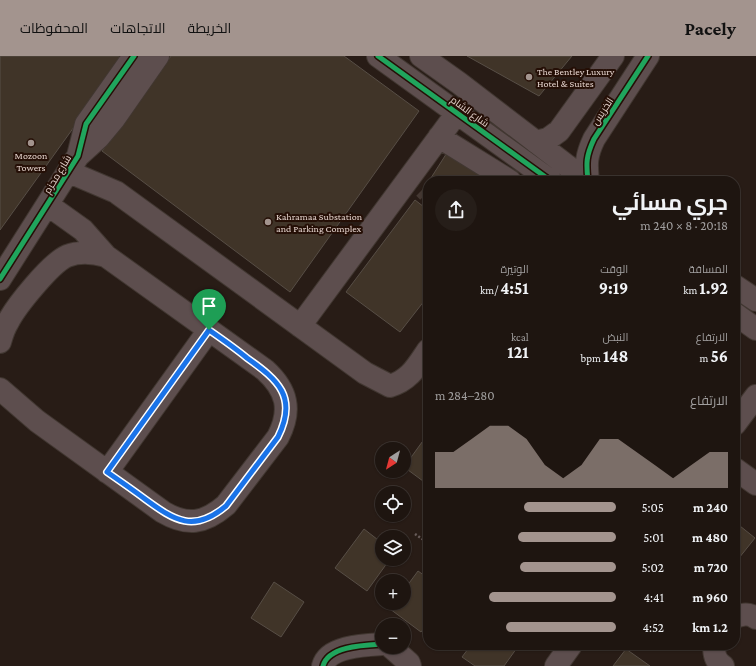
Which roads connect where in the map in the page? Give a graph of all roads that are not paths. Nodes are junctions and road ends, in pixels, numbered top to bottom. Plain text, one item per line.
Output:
1 (134, 56) edge
2 (158, 56) edge
3 (378, 56) edge
4 (421, 56) edge
5 (613, 56) edge
6 (648, 56) edge
7 (457, 113) junction
8 (569, 119) junction
9 (439, 137) junction
10 (594, 139) junction
11 (536, 142) junction
12 (73, 164) junction
13 (502, 176) edge
14 (544, 176) edge
15 (581, 176) edge
16 (587, 176) edge
17 (48, 205) junction
18 (106, 256) junction
19 (0, 279) edge
20 (740, 289) edge
21 (756, 300) edge
22 (740, 318) edge
23 (300, 326) junction
24 (756, 329) edge
25 (209, 330) junction
26 (0, 342) edge
27 (423, 357) edge
28 (2, 387) edge
29 (756, 396) edge
30 (740, 417) edge
31 (107, 472) junction
32 (740, 473) edge
33 (756, 484) edge
34 (740, 614) edge
35 (756, 618) edge
36 (375, 645) edge
37 (567, 650) edge
38 (714, 650) edge
39 (399, 654) edge
40 (411, 665) edge
41 (324, 666) edge
42 (556, 666) edge
43 (723, 666) edge

1 - 12 street, شارع محزم
2 - 12 street, شارع محزم
3 - 7 street, شارع الشام
4 - 11 street, شارع الشام
5 - 8 street
6 - 10 street, الخريس
7 - 9 street
7 - 14 street, شارع الشام
8 - 10 street
8 - 11 street
9 - 13 street
9 - 23 street
10 - 16 street, الخريس
11 - 15 street, شارع الشام
12 - 17 street, شارع محزم
12 - 23 street
17 - 18 street
17 - 19 street, شارع محزم
18 - 25 street
18 - 26 street
20 - 21 street
22 - 24 street
23 - 27 street
25 - 31 street
25 - 31 street
28 - 31 street
29 - 30 street
32 - 33 street
34 - 35 street
36 - 41 street
37 - 42 street
38 - 43 street
39 - 40 street

